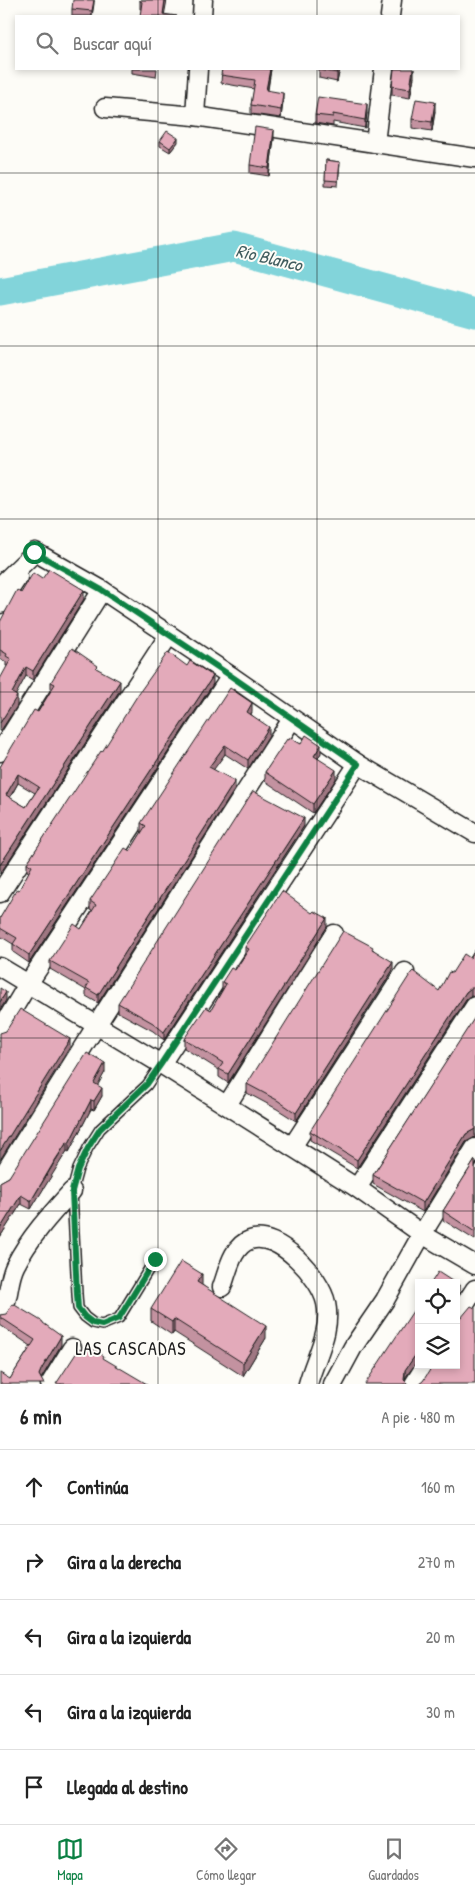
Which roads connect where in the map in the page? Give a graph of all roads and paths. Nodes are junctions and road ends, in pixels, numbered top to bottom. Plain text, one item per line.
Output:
1 (203, 0) edge
2 (392, 0) edge
3 (202, 15) edge
4 (390, 15) edge
5 (198, 70) edge
6 (384, 70) edge
7 (105, 108) dead end
8 (195, 116) junction
9 (375, 143) junction
10 (475, 158) edge
11 (34, 552) junction
12 (0, 586) edge
13 (102, 590) junction
14 (0, 604) edge
15 (169, 635) junction
16 (231, 676) junction
17 (292, 719) junction
18 (0, 752) edge
19 (358, 764) junction
20 (475, 833) edge
21 (0, 893) edge
22 (334, 934) dead end
23 (0, 967) edge
24 (405, 972) dead end
25 (28, 984) junction
26 (475, 1006) edge
27 (96, 1026) junction
28 (0, 1031) edge
29 (161, 1064) junction
30 (226, 1105) junction
31 (292, 1148) junction
32 (475, 1148) edge
33 (0, 1180) edge
34 (357, 1188) junction
35 (72, 1191) junction
36 (422, 1234) junction
37 (155, 1259) dead end
38 (475, 1265) edge
39 (222, 1287) dead end
40 (475, 1289) edge
41 (460, 1312) edge
42 (0, 1314) edge
43 (72, 1348) dead end
44 (423, 1369) edge
45 (50, 1384) edge
46 (308, 1384) edge
47 (333, 1384) edge
48 (414, 1384) edge

1 - 3 street
2 - 4 street
5 - 8 street
6 - 9 street
7 - 8 street
8 - 9 street
9 - 10 street
11 - 12 street
11 - 13 street
11 - 14 street
13 - 15 street
13 - 18 street
15 - 16 street
15 - 21 street
16 - 17 street
16 - 25 street
17 - 19 street
17 - 27 street
19 - 20 street
19 - 29 street
22 - 30 street
23 - 25 street
24 - 31 street
25 - 27 street
25 - 28 street
26 - 34 street
27 - 29 street
27 - 33 street
29 - 30 street
29 - 35 lane
30 - 31 street
31 - 34 street
32 - 36 street
34 - 36 street
35 - 37 lane
35 - 42 street
36 - 38 street
36 - 47 street
39 - 46 street
40 - 41 street
43 - 45 street
44 - 48 street

